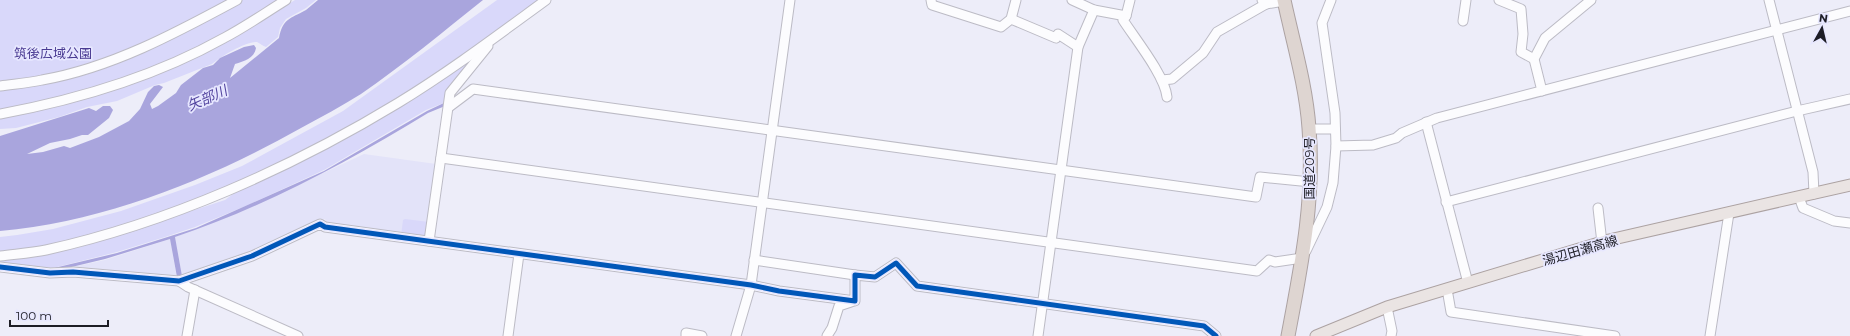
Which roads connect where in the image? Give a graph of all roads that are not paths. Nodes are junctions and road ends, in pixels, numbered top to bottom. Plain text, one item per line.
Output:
1 (237, 0) edge
2 (286, 0) edge
3 (546, 0) edge
4 (790, 0) edge
5 (931, 0) edge
6 (1016, 0) edge
7 (1072, 0) edge
8 (1130, 0) edge
9 (1284, 0) edge
10 (1331, 0) edge
11 (1466, 0) edge
12 (1500, 0) edge
13 (1591, 0) edge
14 (1769, 0) edge
15 (1264, 2) edge
16 (1522, 4) edge
17 (1094, 10) junction
18 (1850, 11) edge
19 (1126, 16) junction
20 (1011, 19) junction
21 (1463, 21) dead end
22 (1777, 30) junction
23 (494, 38) junction
24 (1078, 47) junction
25 (1534, 59) junction
26 (1162, 80) junction
27 (0, 86) edge
28 (1542, 91) junction
29 (1167, 97) dead end
30 (1850, 100) edge
31 (449, 107) junction
32 (1797, 111) junction
33 (0, 114) edge
34 (1426, 122) junction
35 (1310, 129) junction
36 (1335, 129) junction
37 (772, 130) junction
38 (1336, 146) junction
39 (441, 158) junction
40 (1061, 170) junction
41 (1311, 182) junction
42 (1850, 185) edge
43 (1814, 194) junction
44 (1799, 197) junction
45 (1446, 202) junction
46 (763, 203) junction
47 (1598, 208) dead end
48 (1729, 214) junction
49 (1850, 223) edge
50 (429, 241) junction
51 (1051, 243) junction
52 (1602, 243) junction
53 (519, 254) junction
54 (0, 256) edge
55 (754, 260) junction
56 (1302, 260) junction
57 (0, 267) edge
58 (855, 275) junction
59 (179, 281) junction
60 (1468, 283) junction
61 (751, 285) junction
62 (1447, 289) junction
63 (195, 290) junction
64 (855, 301) junction
65 (1042, 305) junction
66 (1387, 307) junction
67 (1332, 333) edge
68 (187, 336) edge
69 (298, 336) edge
70 (508, 336) edge
71 (686, 336) edge
72 (702, 336) edge
73 (736, 336) edge
74 (827, 336) edge
75 (1038, 336) edge
76 (1216, 336) edge
77 (1288, 336) edge
78 (1316, 336) edge
79 (1391, 336) edge
80 (1615, 336) edge
81 (1710, 336) edge

1 - 27 street
2 - 33 street
3 - 23 street
4 - 37 street
5 - 20 street
6 - 20 street
7 - 17 street
8 - 19 street
9 - 15 street
9 - 35 highway, 国道209号
10 - 36 street
11 - 21 street
12 - 16 street
13 - 25 street
14 - 22 street
15 - 26 street
16 - 25 street
17 - 19 street
17 - 24 street
18 - 22 street
19 - 26 street
20 - 24 street
22 - 28 street
22 - 32 street
23 - 31 street
23 - 54 street
24 - 40 street
25 - 28 street
26 - 29 street
28 - 34 street
30 - 32 street
31 - 37 street
31 - 39 street
32 - 43 street
32 - 45 street
34 - 38 street
34 - 45 street
35 - 36 street
35 - 41 highway, 国道209号
36 - 38 street
37 - 40 street
37 - 46 street
38 - 56 street
39 - 46 street
39 - 50 street
40 - 41 street
40 - 51 street
41 - 56 highway, 国道209号
42 - 43 main road, 湯辺田瀬高線
43 - 44 main road, 湯辺田瀬高線
44 - 48 main road, 湯辺田瀬高線
44 - 49 street
45 - 60 street
46 - 51 street
46 - 55 street
47 - 52 street
48 - 52 main road, 湯辺田瀬高線
48 - 81 street
50 - 53 street
50 - 59 street
51 - 56 street
51 - 65 street
52 - 60 main road, 湯辺田瀬高線
53 - 61 street
53 - 70 street
55 - 58 street
55 - 61 street
56 - 77 highway, 国道209号
57 - 59 street
58 - 64 street
58 - 65 street
59 - 63 street
60 - 62 main road, 湯辺田瀬高線
61 - 64 street
61 - 73 street
62 - 66 main road, 湯辺田瀬高線
62 - 80 street
63 - 68 street
63 - 69 street
64 - 74 street
65 - 75 street
65 - 76 street
66 - 67 main road, 湯辺田瀬高線
66 - 79 street
67 - 78 main road, 湯辺田瀬高線
71 - 72 street

